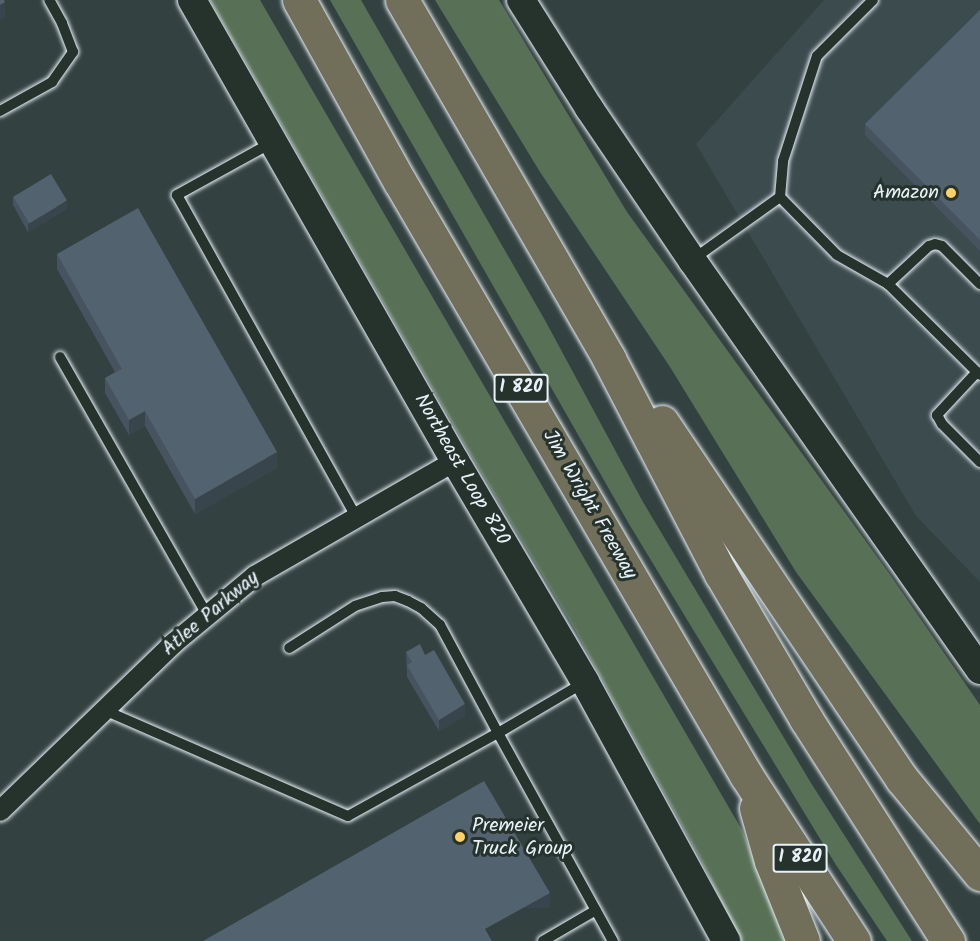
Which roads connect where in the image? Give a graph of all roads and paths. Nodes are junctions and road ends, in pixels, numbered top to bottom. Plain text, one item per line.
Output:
1 (49, 0) edge
2 (192, 0) edge
3 (299, 0) edge
4 (402, 0) edge
5 (521, 0) edge
6 (873, 0) edge
7 (0, 111) edge
8 (273, 142) junction
9 (780, 197) junction
10 (692, 260) junction
11 (888, 284) junction
12 (980, 284) edge
13 (60, 357) dead end
14 (609, 359) junction
15 (979, 374) edge
16 (455, 461) junction
17 (980, 462) edge
18 (356, 516) junction
19 (207, 615) junction
20 (289, 648) dead end
21 (980, 670) edge
22 (585, 682) junction
23 (104, 710) junction
24 (498, 733) junction
25 (746, 775) junction
26 (0, 811) edge
27 (980, 874) edge
28 (596, 910) junction
29 (543, 941) edge
30 (613, 941) edge
31 (726, 941) edge
32 (803, 941) edge
33 (854, 941) edge
34 (948, 941) edge

1 - 7 lane
2 - 8 main road, Northeast Loop 820
3 - 25 highway, Jim Wright Freeway / I 820
4 - 14 highway
5 - 10 main road
6 - 9 lane
8 - 16 main road, Northeast Loop 820
8 - 18 lane
9 - 10 lane
9 - 11 lane
10 - 21 main road
11 - 12 lane
11 - 15 lane
13 - 19 lane
14 - 27 highway
14 - 34 highway
15 - 17 lane
16 - 18 street, Atlee Parkway
16 - 22 main road, Northeast Loop 820
18 - 19 street, Atlee Parkway
19 - 23 street, Atlee Parkway
20 - 24 lane
22 - 24 lane
22 - 31 main road, Northeast Loop 820
23 - 24 lane
23 - 26 street, Atlee Parkway
24 - 28 lane
25 - 32 highway
25 - 33 highway, Jim Wright Freeway / I 820
28 - 29 lane
28 - 30 lane

